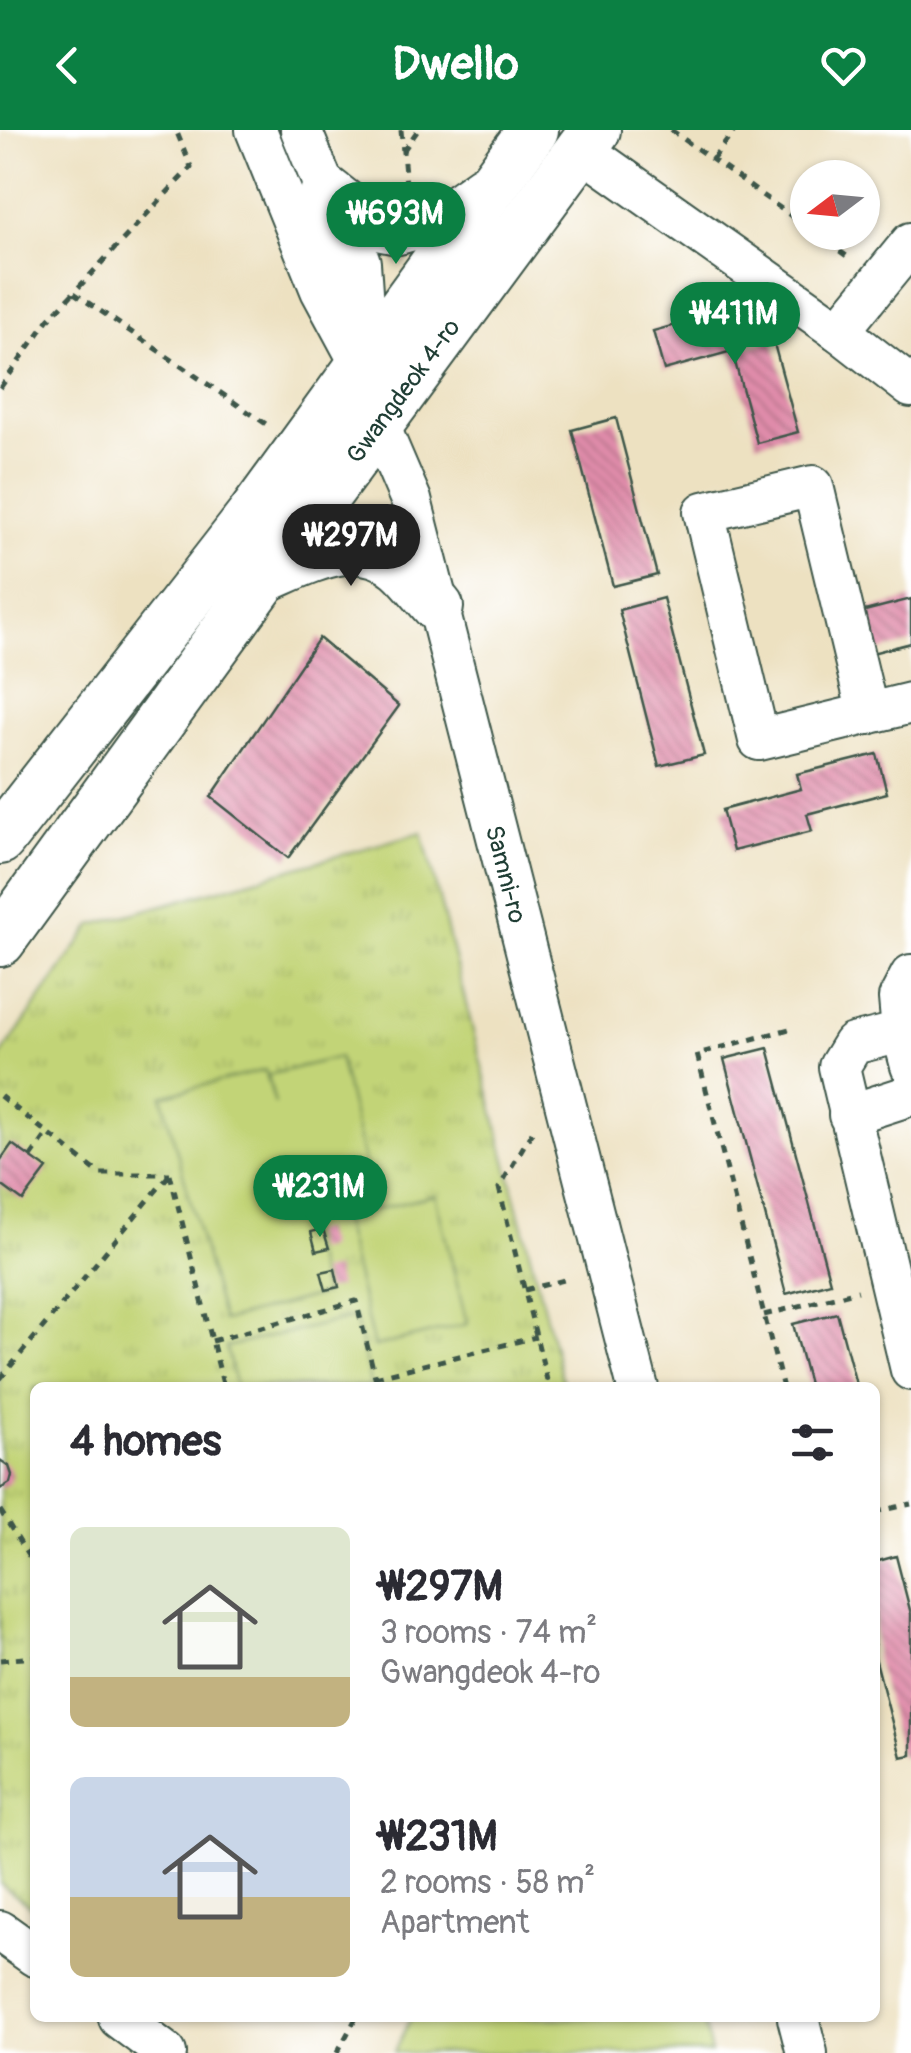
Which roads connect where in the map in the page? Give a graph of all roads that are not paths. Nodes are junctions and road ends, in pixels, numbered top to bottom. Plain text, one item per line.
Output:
1 (256, 130) edge
2 (301, 130) edge
3 (532, 130) edge
4 (588, 140) edge
5 (496, 182) junction
6 (326, 191) junction
7 (911, 243) edge
8 (839, 331) junction
9 (362, 366) junction
10 (911, 388) edge
11 (378, 423) junction
12 (264, 577) junction
13 (438, 607) junction
14 (911, 704) edge
15 (868, 714) junction
16 (0, 839) edge
17 (0, 941) edge
18 (907, 1013) edge
19 (911, 1095) edge
20 (849, 1115) junction
21 (911, 1370) edge
22 (636, 1382) edge
23 (0, 1931) edge
24 (30, 1952) edge
25 (124, 2022) edge
26 (799, 2022) edge
27 (166, 2053) edge
28 (807, 2053) edge

1 - 9 street, Samni-ro
2 - 6 street
3 - 5 main road, Gwangdeok 4-ro
4 - 8 street
4 - 11 main road, Gwangdeok 4-ro
5 - 6 main road
5 - 9 main road, Gwangdeok 4-ro
6 - 9 main road
7 - 8 street
8 - 10 street
9 - 11 street, Samni-ro
9 - 16 main road, Gwangdeok 4-ro
11 - 12 main road, Gwangdeok 4-ro
11 - 13 street, Samni-ro
12 - 13 main road
12 - 17 main road, Gwangdeok 4-ro
13 - 22 street, Samni-ro
14 - 15 street
15 - 15 street
18 - 20 street
19 - 20 street
20 - 21 street
23 - 24 street
25 - 27 street
26 - 28 street

